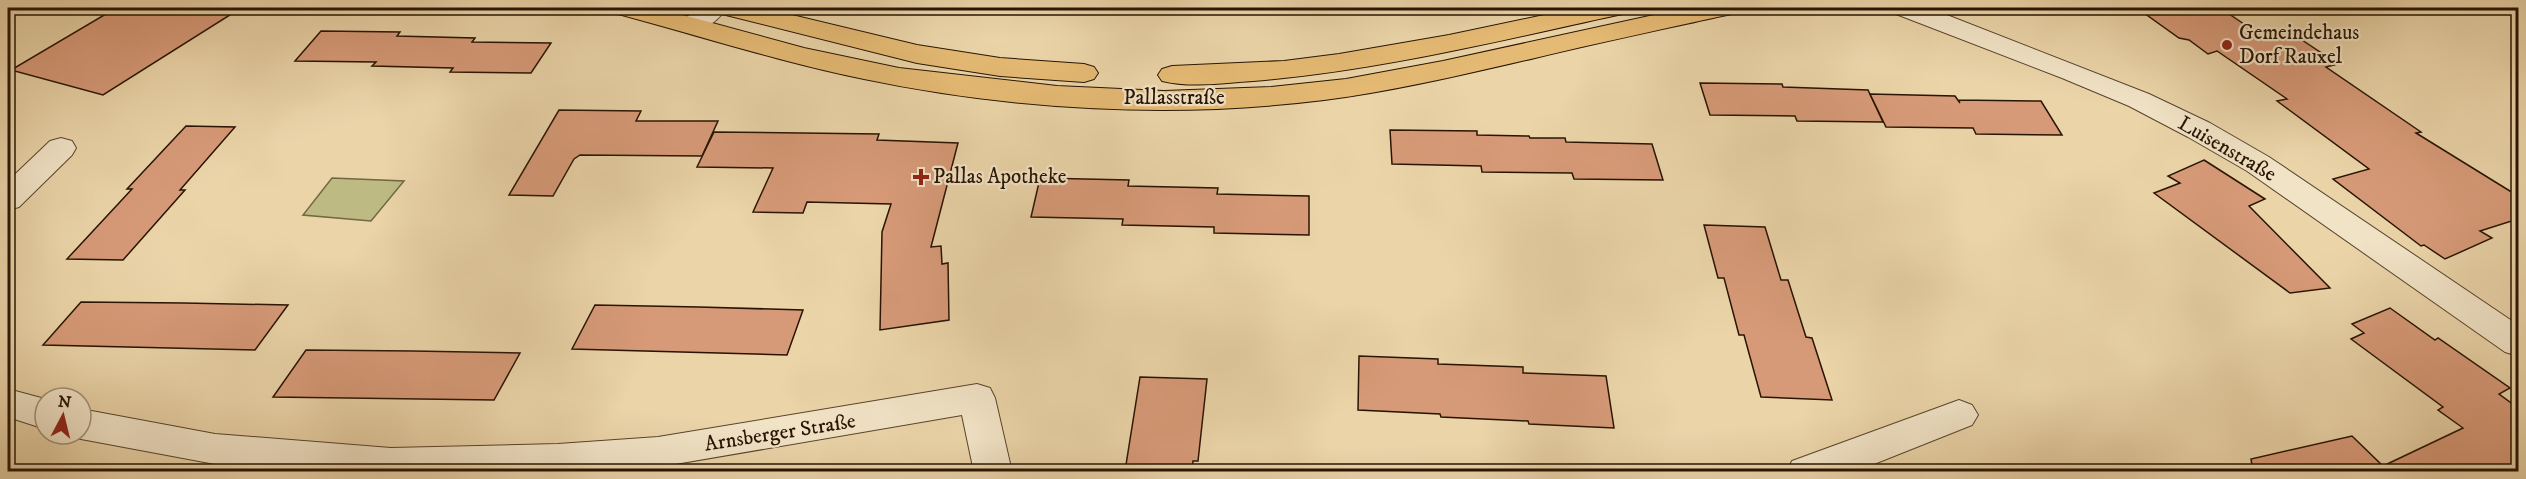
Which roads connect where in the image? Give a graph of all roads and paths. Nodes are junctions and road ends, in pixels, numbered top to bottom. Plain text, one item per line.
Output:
1 (628, 8) edge
2 (732, 8) edge
3 (1613, 8) edge
4 (1722, 8) edge
5 (1906, 8) edge
6 (703, 16) edge
7 (61, 148) dead end
8 (8, 199) edge
9 (2518, 343) edge
10 (8, 403) edge
11 (33, 410) edge
12 (1959, 415) dead end
13 (93, 426) edge
14 (1848, 466) edge
15 (993, 471) edge
16 (1806, 471) edge

1 - 6 main road, Pallasstraße
2 - 3 main road, Pallasstraße
4 - 6 main road, Pallasstraße
5 - 9 street, Luisenstraße
7 - 8 street
10 - 11 street
12 - 14 street
13 - 15 street, Arnsberger Straße
14 - 16 street

